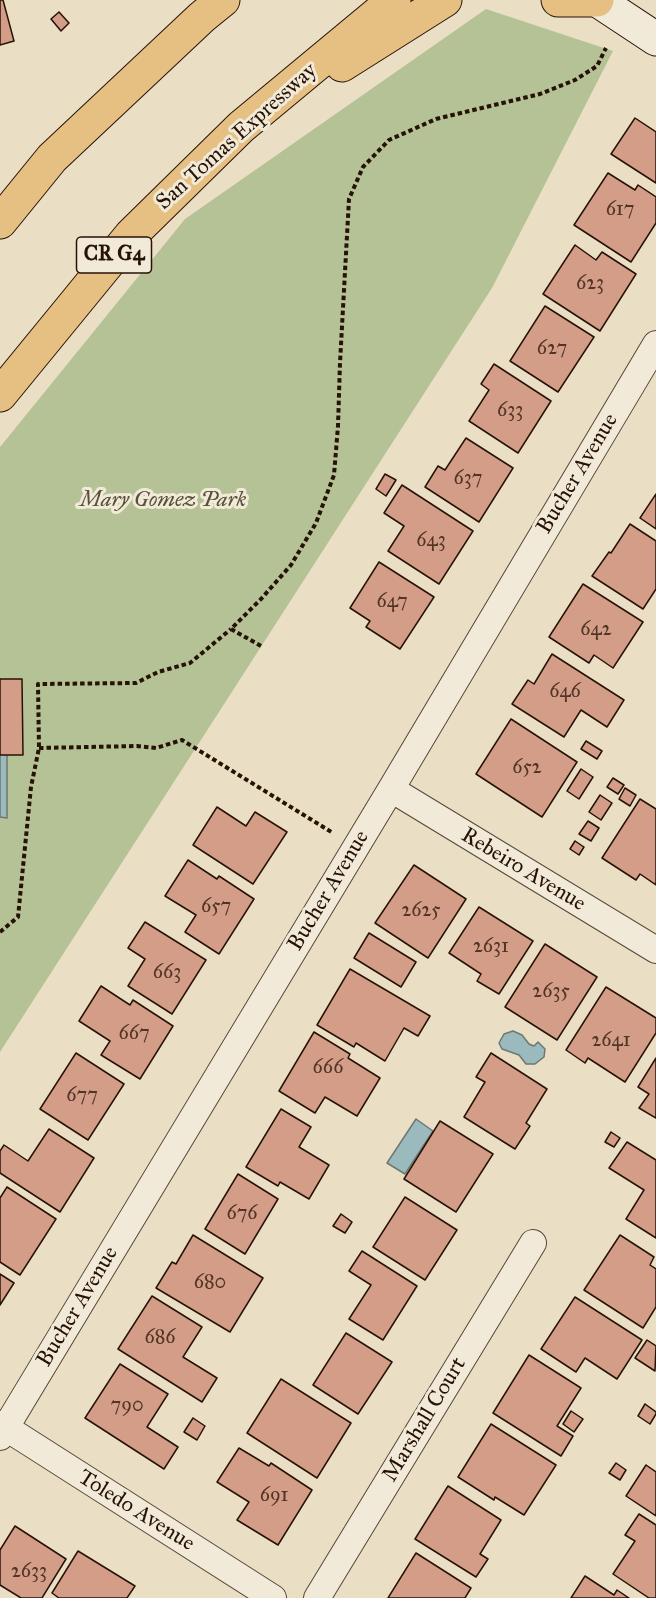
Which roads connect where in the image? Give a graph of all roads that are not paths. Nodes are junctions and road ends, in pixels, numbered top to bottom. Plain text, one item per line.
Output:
1 (190, 0) edge
2 (223, 0) edge
3 (394, 0) edge
4 (445, 0) edge
5 (558, 0) edge
6 (597, 0) edge
7 (656, 39) edge
8 (241, 127) junction
9 (52, 158) junction
10 (0, 222) edge
11 (656, 344) edge
12 (0, 395) edge
13 (391, 789) junction
14 (656, 950) edge
15 (533, 1243) dead end
16 (2, 1430) edge
17 (273, 1598) edge
18 (317, 1598) edge

1 - 9 highway
2 - 9 highway
3 - 8 highway, San Tomas Expressway / CR G4
4 - 8 highway
5 - 6 highway
6 - 7 street
8 - 12 highway, San Tomas Expressway / CR G4
9 - 10 highway
11 - 13 street, Bucher Avenue
13 - 14 street, Rebeiro Avenue
13 - 16 street, Bucher Avenue
15 - 18 street, Marshall Court
16 - 17 street, Toledo Avenue

